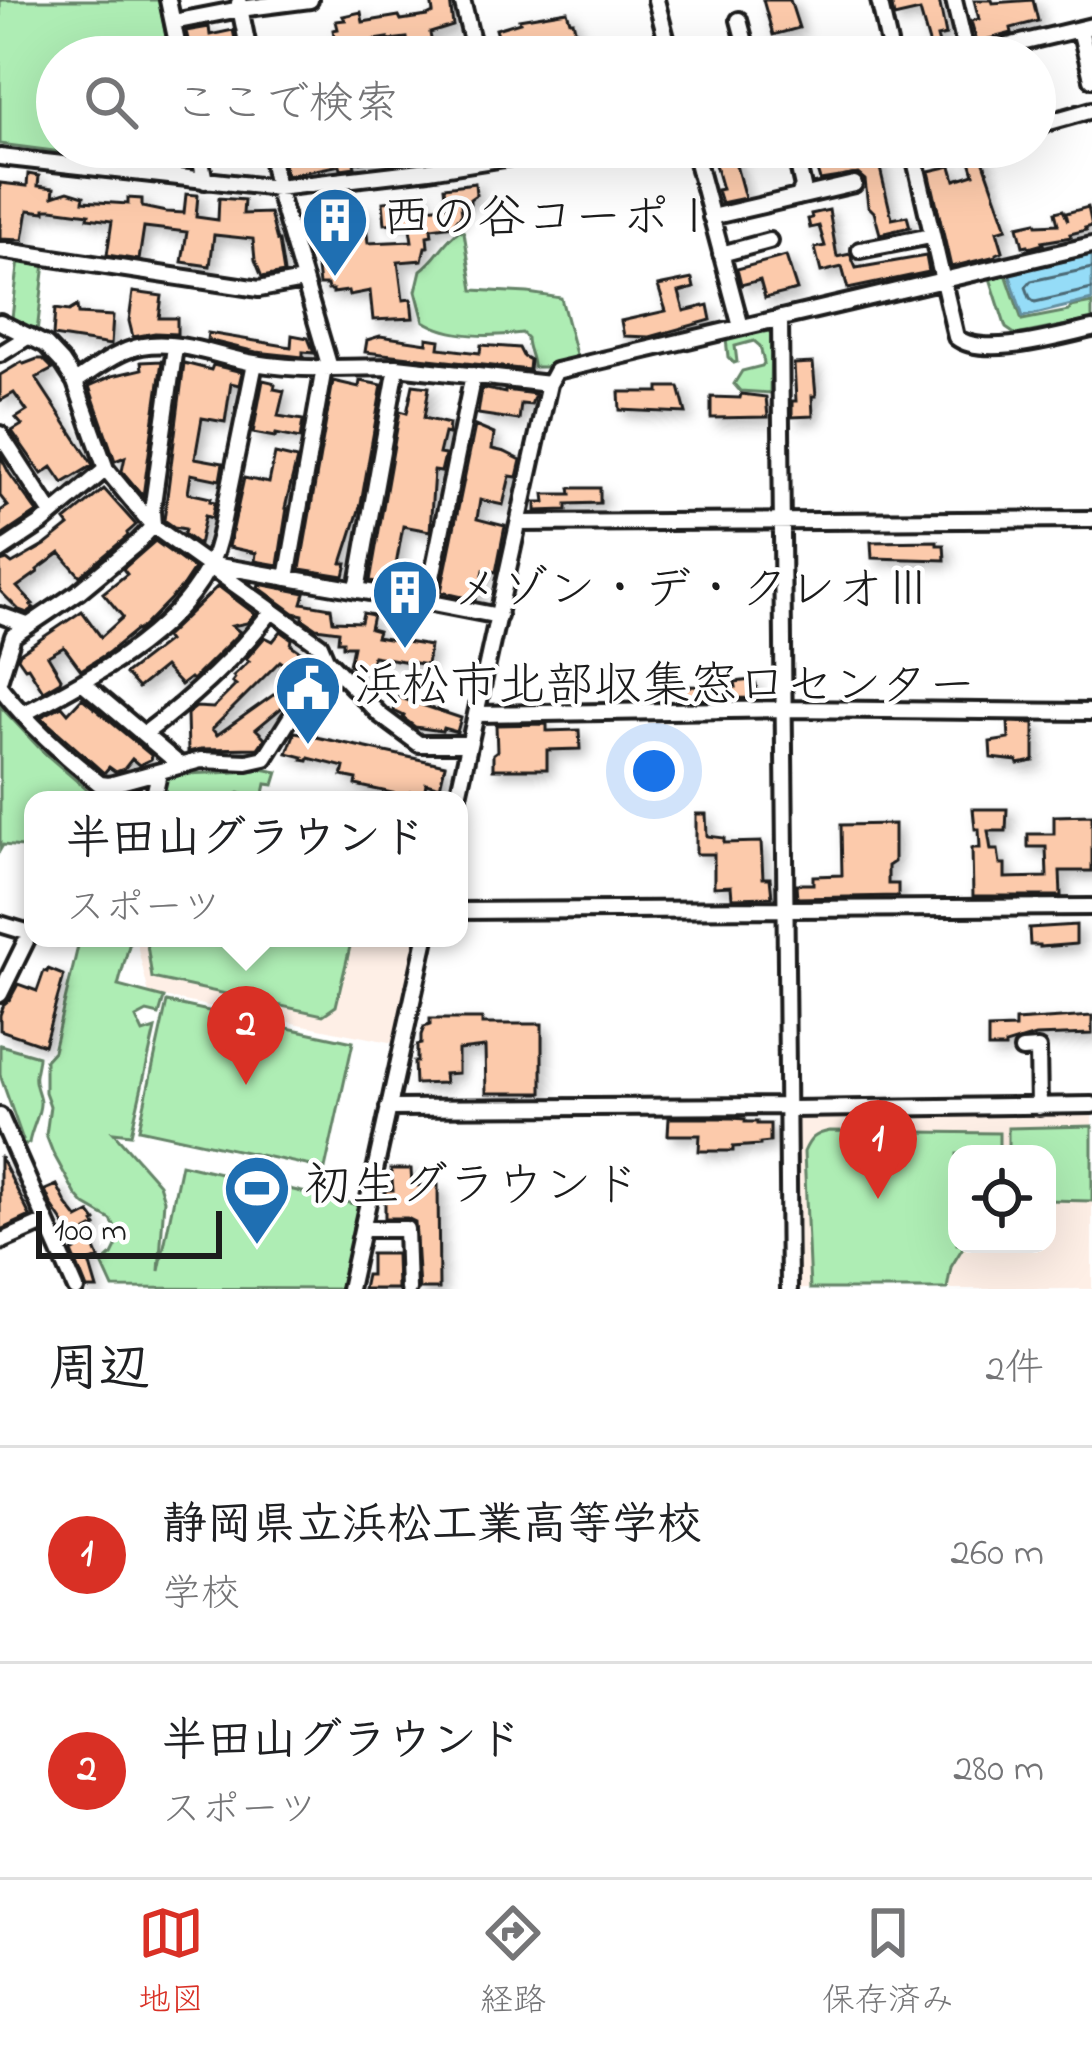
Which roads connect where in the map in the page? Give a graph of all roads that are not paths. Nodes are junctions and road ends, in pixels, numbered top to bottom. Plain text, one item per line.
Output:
1 (168, 0) edge
2 (310, 0) edge
3 (462, 0) edge
4 (656, 0) edge
5 (879, 0) edge
6 (954, 0) edge
7 (239, 4) edge
8 (739, 20) dead end
9 (173, 22) junction
10 (1086, 27) edge
11 (176, 36) edge
12 (246, 36) edge
13 (471, 36) edge
14 (665, 36) edge
15 (743, 36) edge
16 (887, 36) edge
17 (960, 36) edge
18 (1048, 36) edge
19 (1092, 80) edge
20 (1092, 110) edge
21 (1056, 120) edge
22 (0, 157) edge
23 (36, 161) edge
24 (94, 168) edge
25 (202, 168) edge
26 (273, 168) edge
27 (405, 168) edge
28 (698, 168) edge
29 (798, 168) edge
30 (916, 168) edge
31 (205, 181) junction
32 (854, 184) dead end
33 (277, 188) junction
34 (798, 197) junction
35 (711, 217) junction
36 (931, 236) junction
37 (770, 241) dead end
38 (1092, 244) edge
39 (0, 250) edge
40 (860, 250) dead end
41 (721, 254) junction
42 (303, 280) junction
43 (941, 281) junction
44 (780, 318) junction
45 (0, 322) edge
46 (741, 327) junction
47 (1092, 328) edge
48 (29, 336) junction
49 (175, 347) junction
50 (0, 354) edge
51 (255, 363) junction
52 (397, 367) junction
53 (327, 368) junction
54 (473, 376) junction
55 (75, 382) junction
56 (550, 384) junction
57 (0, 434) edge
58 (106, 469) junction
59 (52, 514) junction
60 (1092, 519) edge
61 (782, 521) junction
62 (519, 523) junction
63 (153, 526) junction
64 (0, 551) edge
65 (210, 565) junction
66 (287, 578) junction
67 (357, 590) junction
68 (427, 602) junction
69 (271, 612) junction
70 (0, 614) edge
71 (499, 616) junction
72 (27, 625) junction
73 (323, 655) junction
74 (0, 682) edge
75 (83, 683) junction
76 (785, 709) junction
77 (1092, 712) edge
78 (477, 713) junction
79 (23, 714) junction
80 (144, 734) junction
81 (470, 744) junction
82 (180, 765) junction
83 (159, 773) junction
84 (155, 791) edge
85 (459, 791) edge
86 (786, 907) junction
87 (1092, 907) edge
88 (468, 911) edge
89 (24, 946) edge
90 (424, 947) edge
91 (0, 994) edge
92 (1022, 1050) dead end
93 (1092, 1105) edge
94 (785, 1106) junction
95 (1039, 1107) junction
96 (388, 1108) junction
97 (0, 1116) edge
98 (46, 1222) junction
99 (362, 1229) junction
100 (0, 1242) edge
101 (76, 1289) edge
102 (349, 1289) edge
103 (408, 1289) edge
104 (788, 1289) edge

1 - 9 street
2 - 7 street
3 - 13 street
4 - 14 street
5 - 16 street
6 - 17 street
7 - 9 street
7 - 12 street
8 - 15 street
9 - 11 street
10 - 18 street
10 - 19 street
20 - 21 street
22 - 23 street
24 - 31 street
25 - 31 street
26 - 33 street
27 - 33 street
28 - 35 street
29 - 34 street
30 - 36 street
31 - 33 street
32 - 34 street
33 - 42 street
34 - 35 street
35 - 41 street
36 - 40 street
36 - 43 street
37 - 41 street
38 - 43 street
39 - 42 street
41 - 46 street
42 - 53 street
43 - 44 street
43 - 47 street
44 - 46 street
44 - 61 street
45 - 48 street
46 - 56 street
48 - 50 street
48 - 55 street
49 - 51 street
49 - 55 street
49 - 63 street
51 - 53 street
51 - 65 street
52 - 53 street
52 - 54 street
52 - 67 street
53 - 66 street
54 - 56 street
54 - 68 street
55 - 58 street
56 - 62 street
57 - 59 street
58 - 59 street
58 - 63 street
59 - 64 street
60 - 61 street
61 - 62 street
61 - 76 street
62 - 71 street
63 - 65 street
63 - 72 street
65 - 66 street
65 - 69 street
65 - 75 street
66 - 67 street
67 - 68 street
68 - 71 street
69 - 73 street
69 - 80 street
70 - 72 street
71 - 78 street
72 - 74 street
73 - 81 street
73 - 82 street
74 - 79 street
75 - 79 street
75 - 80 street
76 - 77 street
76 - 78 street
76 - 86 street
78 - 81 street
79 - 83 street
80 - 82 street
81 - 85 street
82 - 83 street
83 - 84 street
86 - 87 street
86 - 88 street
86 - 94 street
89 - 91 street
90 - 96 street
92 - 95 street
93 - 95 street
94 - 95 street
94 - 96 street
94 - 104 street
96 - 99 street
97 - 98 street
98 - 100 street
98 - 101 street
99 - 102 street
99 - 103 street

